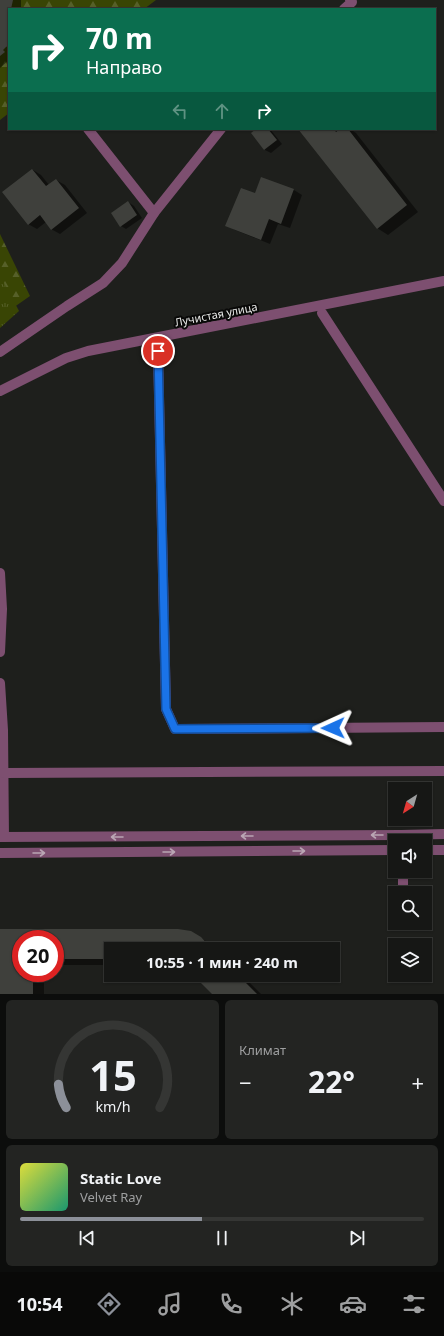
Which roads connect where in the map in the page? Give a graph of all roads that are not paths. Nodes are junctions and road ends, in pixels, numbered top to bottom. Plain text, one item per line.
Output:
1 (89, 130) edge
2 (220, 130) edge
3 (154, 213) junction
4 (444, 281) edge
5 (322, 314) dead end
6 (158, 351) dead end
7 (0, 352) edge
8 (0, 391) edge
9 (444, 501) edge
10 (0, 572) edge
11 (0, 652) edge
12 (0, 683) edge
13 (444, 727) edge
14 (444, 771) edge
15 (4, 774) junction
16 (444, 834) edge
17 (2, 837) edge
18 (388, 850) edge
19 (432, 850) edge
20 (444, 850) edge
21 (0, 853) edge

1 - 3 street
2 - 3 street
3 - 7 street
4 - 8 street, Лучистая улица
5 - 9 street
6 - 13 street
10 - 11 street
12 - 15 street
14 - 15 street
15 - 17 street
16 -> 17 street
21 -> 18 street
19 - 20 street

